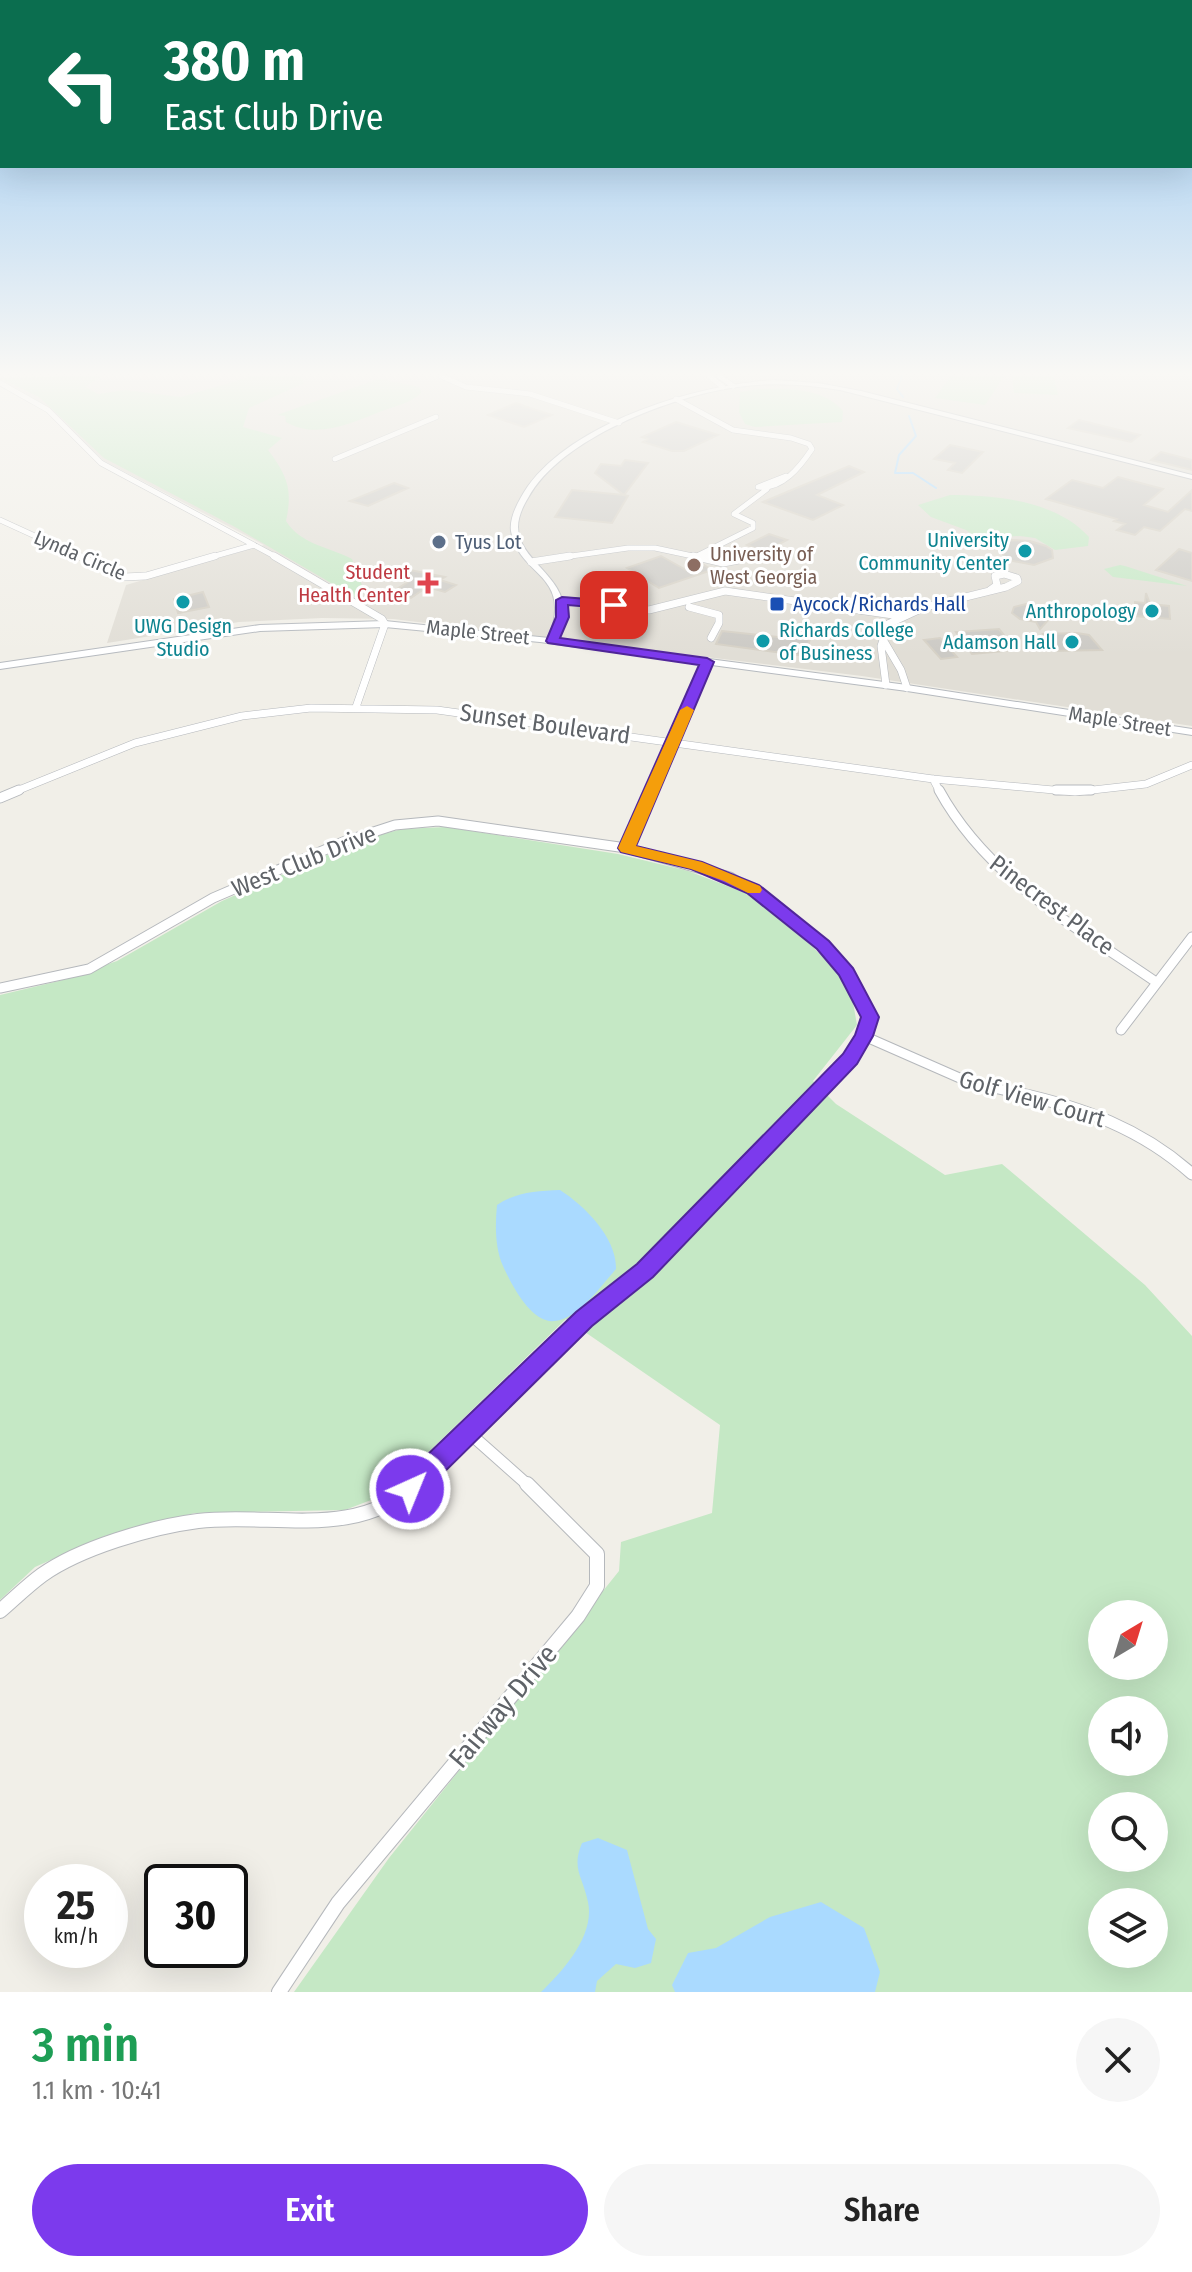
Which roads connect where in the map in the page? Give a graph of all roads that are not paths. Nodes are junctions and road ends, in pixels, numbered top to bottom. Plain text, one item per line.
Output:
1 (112, 469) edge
2 (549, 469) edge
3 (794, 469) edge
4 (1160, 469) edge
5 (1192, 477) edge
6 (0, 520) edge
7 (254, 545) junction
8 (696, 557) junction
9 (531, 562) junction
10 (990, 590) dead end
11 (562, 600) junction
12 (689, 607) dead end
13 (900, 616) junction
14 (385, 624) junction
15 (711, 638) dead end
16 (552, 641) junction
17 (884, 641) junction
18 (707, 662) junction
19 (0, 666) edge
20 (886, 685) junction
21 (907, 688) junction
22 (356, 707) junction
23 (1192, 732) edge
24 (674, 742) junction
25 (1192, 765) edge
26 (933, 779) junction
27 (0, 798) edge
28 (626, 848) junction
29 (1192, 937) edge
30 (1156, 982) junction
31 (0, 988) edge
32 (1121, 1030) dead end
33 (864, 1036) junction
34 (1192, 1174) edge
35 (467, 1431) junction
36 (0, 1611) edge
37 (279, 1992) edge

1 - 7 street
2 - 9 street
3 - 8 street
4 - 5 street
6 - 7 street, Lynda Circle
7 - 14 street
8 - 8 street
8 - 9 street
9 - 11 street
10 - 13 street
11 - 13 street
11 - 16 street
12 - 15 street
13 - 17 street
14 - 16 street, Maple Street
14 - 19 street, Maple Street
14 - 22 street
16 - 18 street, Maple Street
17 - 20 street
17 - 21 street
18 - 20 street, Maple Street
18 - 24 street
20 - 21 street, Maple Street
21 - 23 street, Maple Street
22 - 24 street, Sunset Boulevard
22 - 27 street, Sunset Boulevard
24 - 26 street, Sunset Boulevard
24 - 28 street
25 - 26 street, Sunset Boulevard
26 - 30 street, Pinecrest Place
28 - 31 street, West Club Drive
28 - 33 street, West Club Drive
29 - 30 street
30 - 32 street
33 - 34 street, Golf View Court
33 - 35 street
35 - 36 street
35 - 37 street, Fairway Drive

